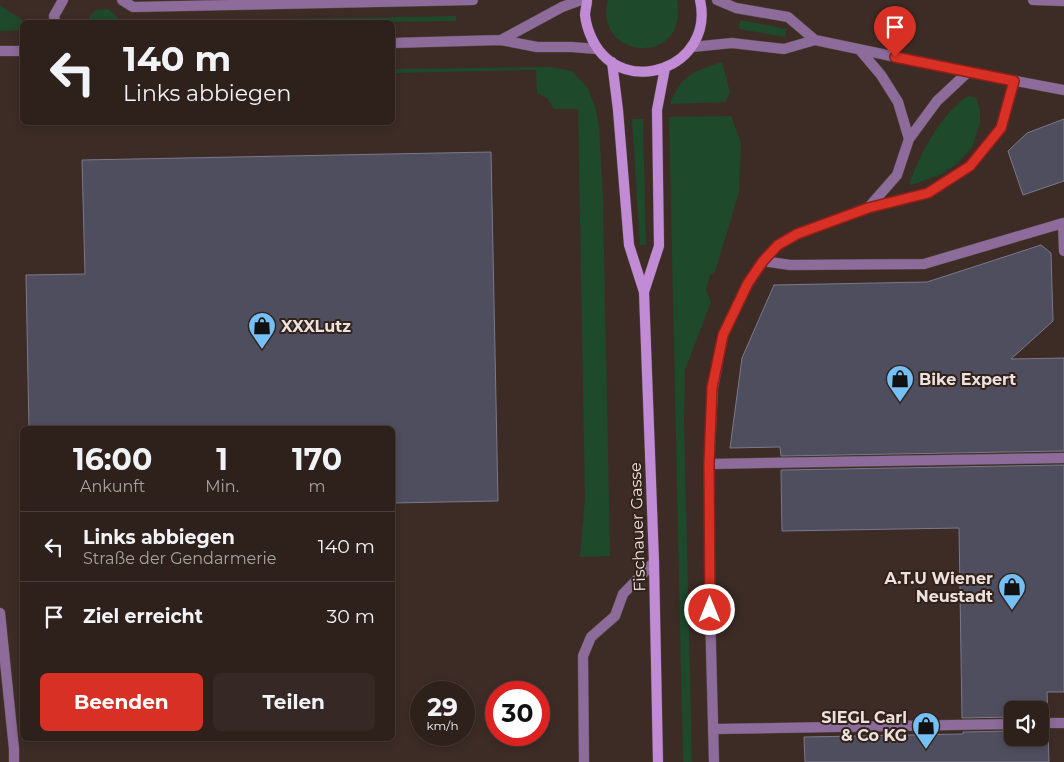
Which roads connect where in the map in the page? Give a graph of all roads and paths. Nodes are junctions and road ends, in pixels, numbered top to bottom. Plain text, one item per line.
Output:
1 (63, 0) edge
2 (122, 0) edge
3 (473, 0) edge
4 (581, 0) edge
5 (588, 0) edge
6 (700, 0) edge
7 (717, 0) edge
8 (1033, 0) edge
9 (1064, 2) edge
10 (55, 20) edge
11 (501, 40) junction
12 (815, 40) junction
13 (395, 43) edge
14 (692, 47) junction
15 (597, 49) junction
16 (858, 49) junction
17 (0, 51) edge
18 (20, 51) edge
19 (612, 62) junction
20 (665, 68) junction
21 (968, 72) junction
22 (1014, 81) junction
23 (1064, 90) edge
24 (909, 139) junction
25 (868, 208) junction
26 (1064, 251) edge
27 (763, 261) junction
28 (644, 292) junction
29 (1064, 458) edge
30 (709, 464) junction
31 (654, 562) junction
32 (0, 613) edge
33 (1049, 723) edge
34 (1064, 723) edge
35 (1004, 724) edge
36 (713, 729) junction
37 (14, 762) edge
38 (584, 762) edge
39 (658, 762) edge
40 (714, 762) edge

1 - 10 street
2 - 3 street
4 - 11 street
5 - 15 main road
6 - 14 main road
7 - 12 street
8 - 9 street
11 - 13 street
11 - 15 street
12 - 14 street
12 - 16 street
14 - 20 main road
15 - 19 main road
16 - 21 street
16 - 24 street
17 - 18 street
19 - 20 main road
19 - 28 main road, Fischauer Gasse
20 - 28 main road, Fischauer Gasse
21 - 22 street
21 - 24 street
22 - 23 street
22 - 25 street
24 - 25 street
25 - 27 street
26 - 27 street
27 - 30 street
28 - 31 main road, Fischauer Gasse
29 - 30 street
30 - 36 street
31 - 38 street
31 - 39 main road, Fischauer Gasse
32 - 37 street
33 - 34 street
35 - 36 street
36 - 40 street

